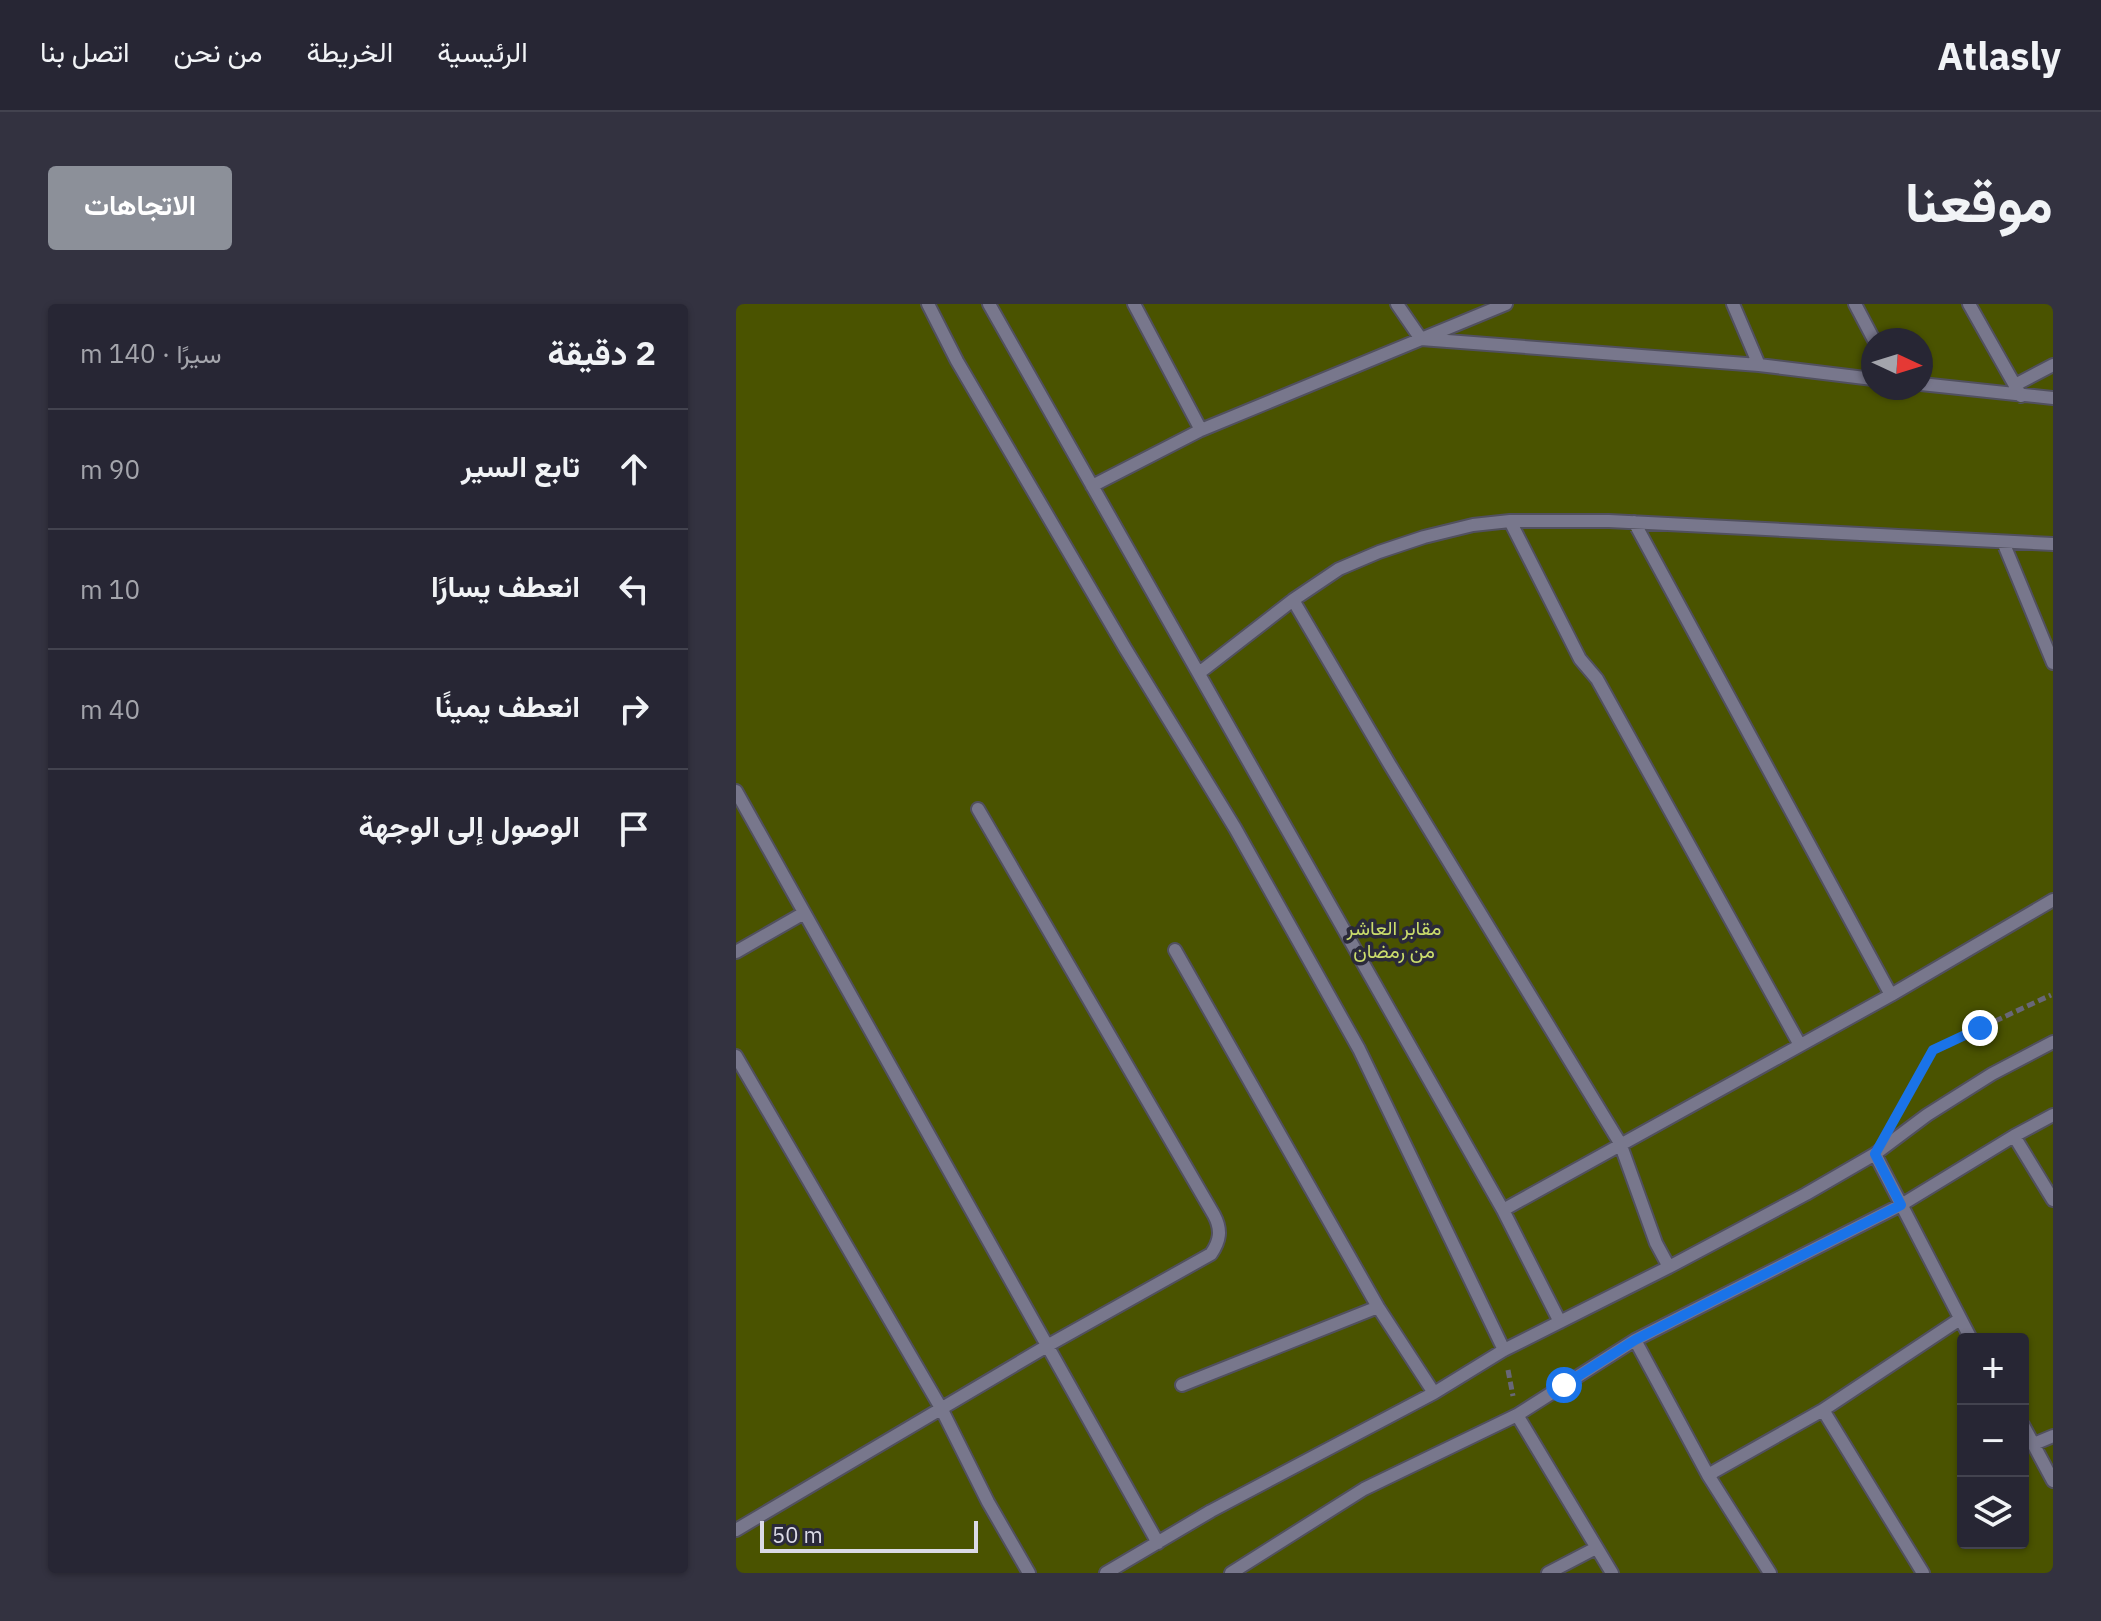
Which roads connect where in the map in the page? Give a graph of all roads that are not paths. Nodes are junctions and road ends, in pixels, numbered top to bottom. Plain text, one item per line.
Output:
1 (928, 304) edge
2 (989, 304) edge
3 (1134, 304) edge
4 (1397, 304) edge
5 (1506, 304) edge
6 (1733, 304) edge
7 (1855, 304) edge
8 (1969, 304) edge
9 (1868, 328) edge
10 (1421, 339) junction
11 (1759, 365) junction
12 (2053, 365) edge
13 (1861, 378) edge
14 (1933, 385) edge
15 (2018, 390) junction
16 (2053, 398) edge
17 (1201, 430) junction
18 (1092, 486) junction
19 (1510, 521) junction
20 (1634, 522) junction
21 (2003, 542) junction
22 (2053, 544) edge
23 (1293, 600) junction
24 (2053, 663) edge
25 (1199, 673) junction
26 (736, 791) edge
27 (978, 809) dead end
28 (2053, 900) edge
29 (804, 913) junction
30 (1175, 950) dead end
31 (736, 952) edge
32 (1891, 995) junction
33 (2053, 1042) edge
34 (1800, 1045) junction
35 (736, 1056) edge
36 (2053, 1115) edge
37 (2014, 1136) junction
38 (1620, 1143) junction
39 (1875, 1154) junction
40 (2053, 1200) edge
41 (1901, 1205) junction
42 (1503, 1210) junction
43 (1669, 1267) junction
44 (1378, 1307) junction
45 (1960, 1319) junction
46 (1560, 1322) junction
47 (1968, 1333) edge
48 (1635, 1340) junction
49 (1047, 1346) junction
50 (1504, 1350) junction
51 (1182, 1385) dead end
52 (1434, 1393) junction
53 (941, 1408) junction
54 (1823, 1410) junction
55 (1517, 1415) junction
56 (2029, 1435) edge
57 (2053, 1436) edge
58 (2034, 1444) junction
59 (1708, 1475) junction
60 (2053, 1481) edge
61 (736, 1530) edge
62 (1158, 1543) junction
63 (1596, 1548) junction
64 (1029, 1573) edge
65 (1106, 1573) edge
66 (1231, 1573) edge
67 (1548, 1573) edge
68 (1612, 1573) edge
69 (1770, 1573) edge
70 (1923, 1573) edge

1 - 50 lane
2 - 18 lane
3 - 17 lane
4 - 10 lane
5 - 10 lane
6 - 11 lane
7 - 9 lane
8 - 15 lane
10 - 11 lane
10 - 17 lane
11 - 13 lane
12 - 15 lane
14 - 15 lane
15 - 16 lane
17 - 18 lane
18 - 25 lane
19 - 20 lane
19 - 23 lane
19 - 34 lane
20 - 21 lane
20 - 32 lane
21 - 22 lane
21 - 24 lane
23 - 25 lane
23 - 38 lane
25 - 42 lane
26 - 29 lane
27 - 49 lane
28 - 32 lane
29 - 31 lane
29 - 49 lane
30 - 44 lane
32 - 34 lane
33 - 39 lane
34 - 38 lane
35 - 53 lane
36 - 37 lane
37 - 40 lane
37 - 41 lane
38 - 42 lane
38 - 43 lane
39 - 41 lane
39 - 43 lane
41 - 45 lane
41 - 48 lane
42 - 46 lane
43 - 46 lane
44 - 51 lane
44 - 52 lane
45 - 47 lane
45 - 54 lane
46 - 50 lane
48 - 55 lane
48 - 59 lane
49 - 53 lane
49 - 62 lane
50 - 52 lane
52 - 62 lane
53 - 61 lane
53 - 64 lane
54 - 59 lane
54 - 70 lane
55 - 63 lane
55 - 66 lane
56 - 58 lane
57 - 58 lane
58 - 60 lane
59 - 69 lane
62 - 65 lane
63 - 67 lane
63 - 68 lane

